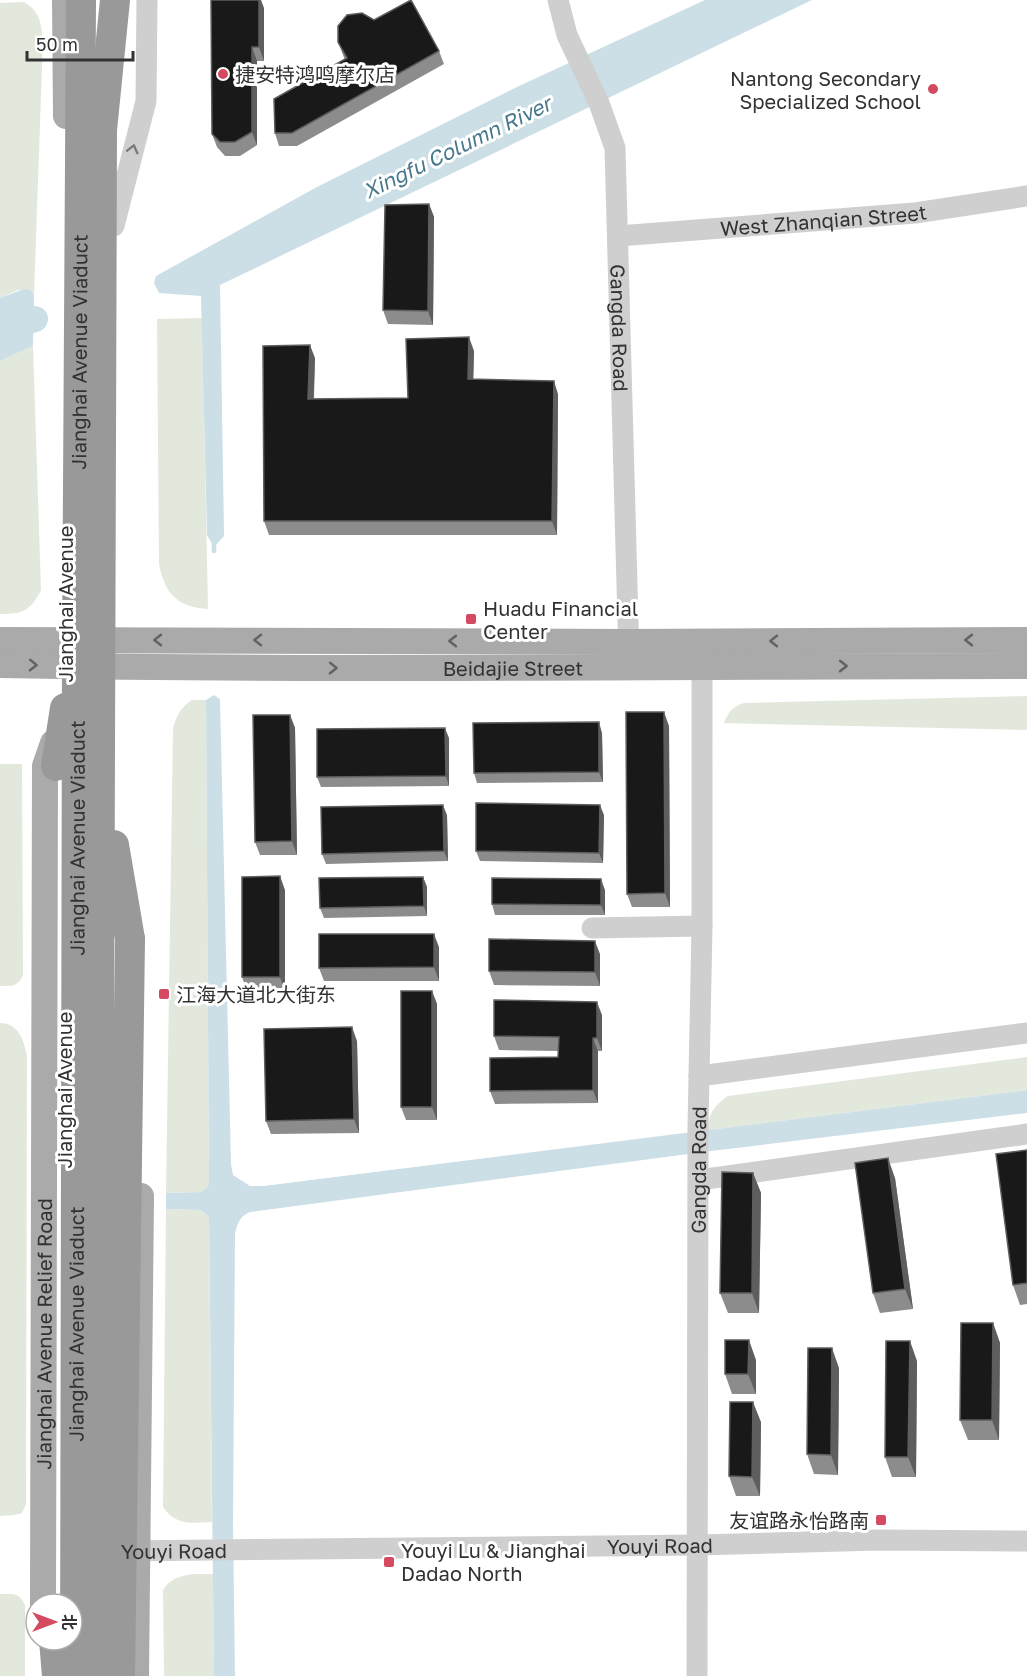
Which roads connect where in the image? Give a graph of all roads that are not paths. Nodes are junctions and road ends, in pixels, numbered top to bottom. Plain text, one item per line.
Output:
1 (65, 0) edge
2 (81, 0) edge
3 (147, 0) edge
4 (558, 0) edge
5 (111, 3) edge
6 (1027, 196) edge
7 (114, 226) junction
8 (618, 236) junction
9 (0, 640) edge
10 (65, 640) junction
11 (115, 640) junction
12 (1027, 640) edge
13 (630, 654) junction
14 (0, 665) edge
15 (65, 666) junction
16 (702, 666) junction
17 (1027, 666) edge
18 (115, 668) junction
19 (65, 708) junction
20 (114, 845) junction
21 (702, 926) junction
22 (592, 928) dead end
23 (135, 938) junction
24 (1027, 1033) edge
25 (699, 1076) junction
26 (1027, 1134) edge
27 (699, 1180) junction
28 (1027, 1541) edge
29 (697, 1545) junction
30 (125, 1551) junction
31 (53, 1552) junction
32 (45, 1592) edge
33 (54, 1592) edge
34 (61, 1592) edge
35 (43, 1652) edge
36 (55, 1652) edge
37 (63, 1652) edge
38 (43, 1676) edge
39 (57, 1676) edge
40 (62, 1676) edge
41 (75, 1676) edge
42 (97, 1676) edge
43 (111, 1676) edge
44 (120, 1676) edge
45 (136, 1676) edge
46 (697, 1676) edge

1 - 10 main road, Jianghai Avenue
2 - 41 highway, Jianghai Avenue Viaduct, bridge
7 -> 3 street
4 - 8 street, Gangda Road
5 - 7 main road
5 - 42 highway, Jianghai Avenue Viaduct, bridge
6 - 8 street, West Zhanqian Street
7 - 11 main road
8 - 13 street, Gangda Road
9 - 10 main road, Beidajie Street
10 - 11 main road, Beidajie Street
10 - 15 main road, Jianghai Avenue
13 -> 11 main road, Beidajie Street
11 - 18 main road
12 -> 13 main road, Beidajie Street
13 - 16 main road, Beidajie Street
18 -> 13 main road, Beidajie Street
14 -> 15 main road, Beidajie Street
15 - 18 main road, Beidajie Street
15 - 19 main road, Jianghai Avenue
16 -> 17 main road, Beidajie Street
16 - 21 street, Gangda Road
18 - 20 main road
19 - 31 main road, Jianghai Avenue
19 - 33 highway
20 - 23 highway
20 - 30 main road
21 - 22 street
21 - 25 street, Gangda Road
23 - 30 main road
23 - 44 highway, bridge
24 - 25 street
25 - 27 street, Gangda Road
26 - 27 street
27 - 29 street, Gangda Road
28 - 29 street, Youyi Road
29 - 30 street, Youyi Road
29 - 46 street, Gangda Road
30 - 31 street, Youyi Road
30 - 43 main road
30 - 45 main road
31 - 32 main road
31 - 34 main road, Jianghai Avenue
35 - 38 main road
36 - 39 highway
37 - 40 main road

